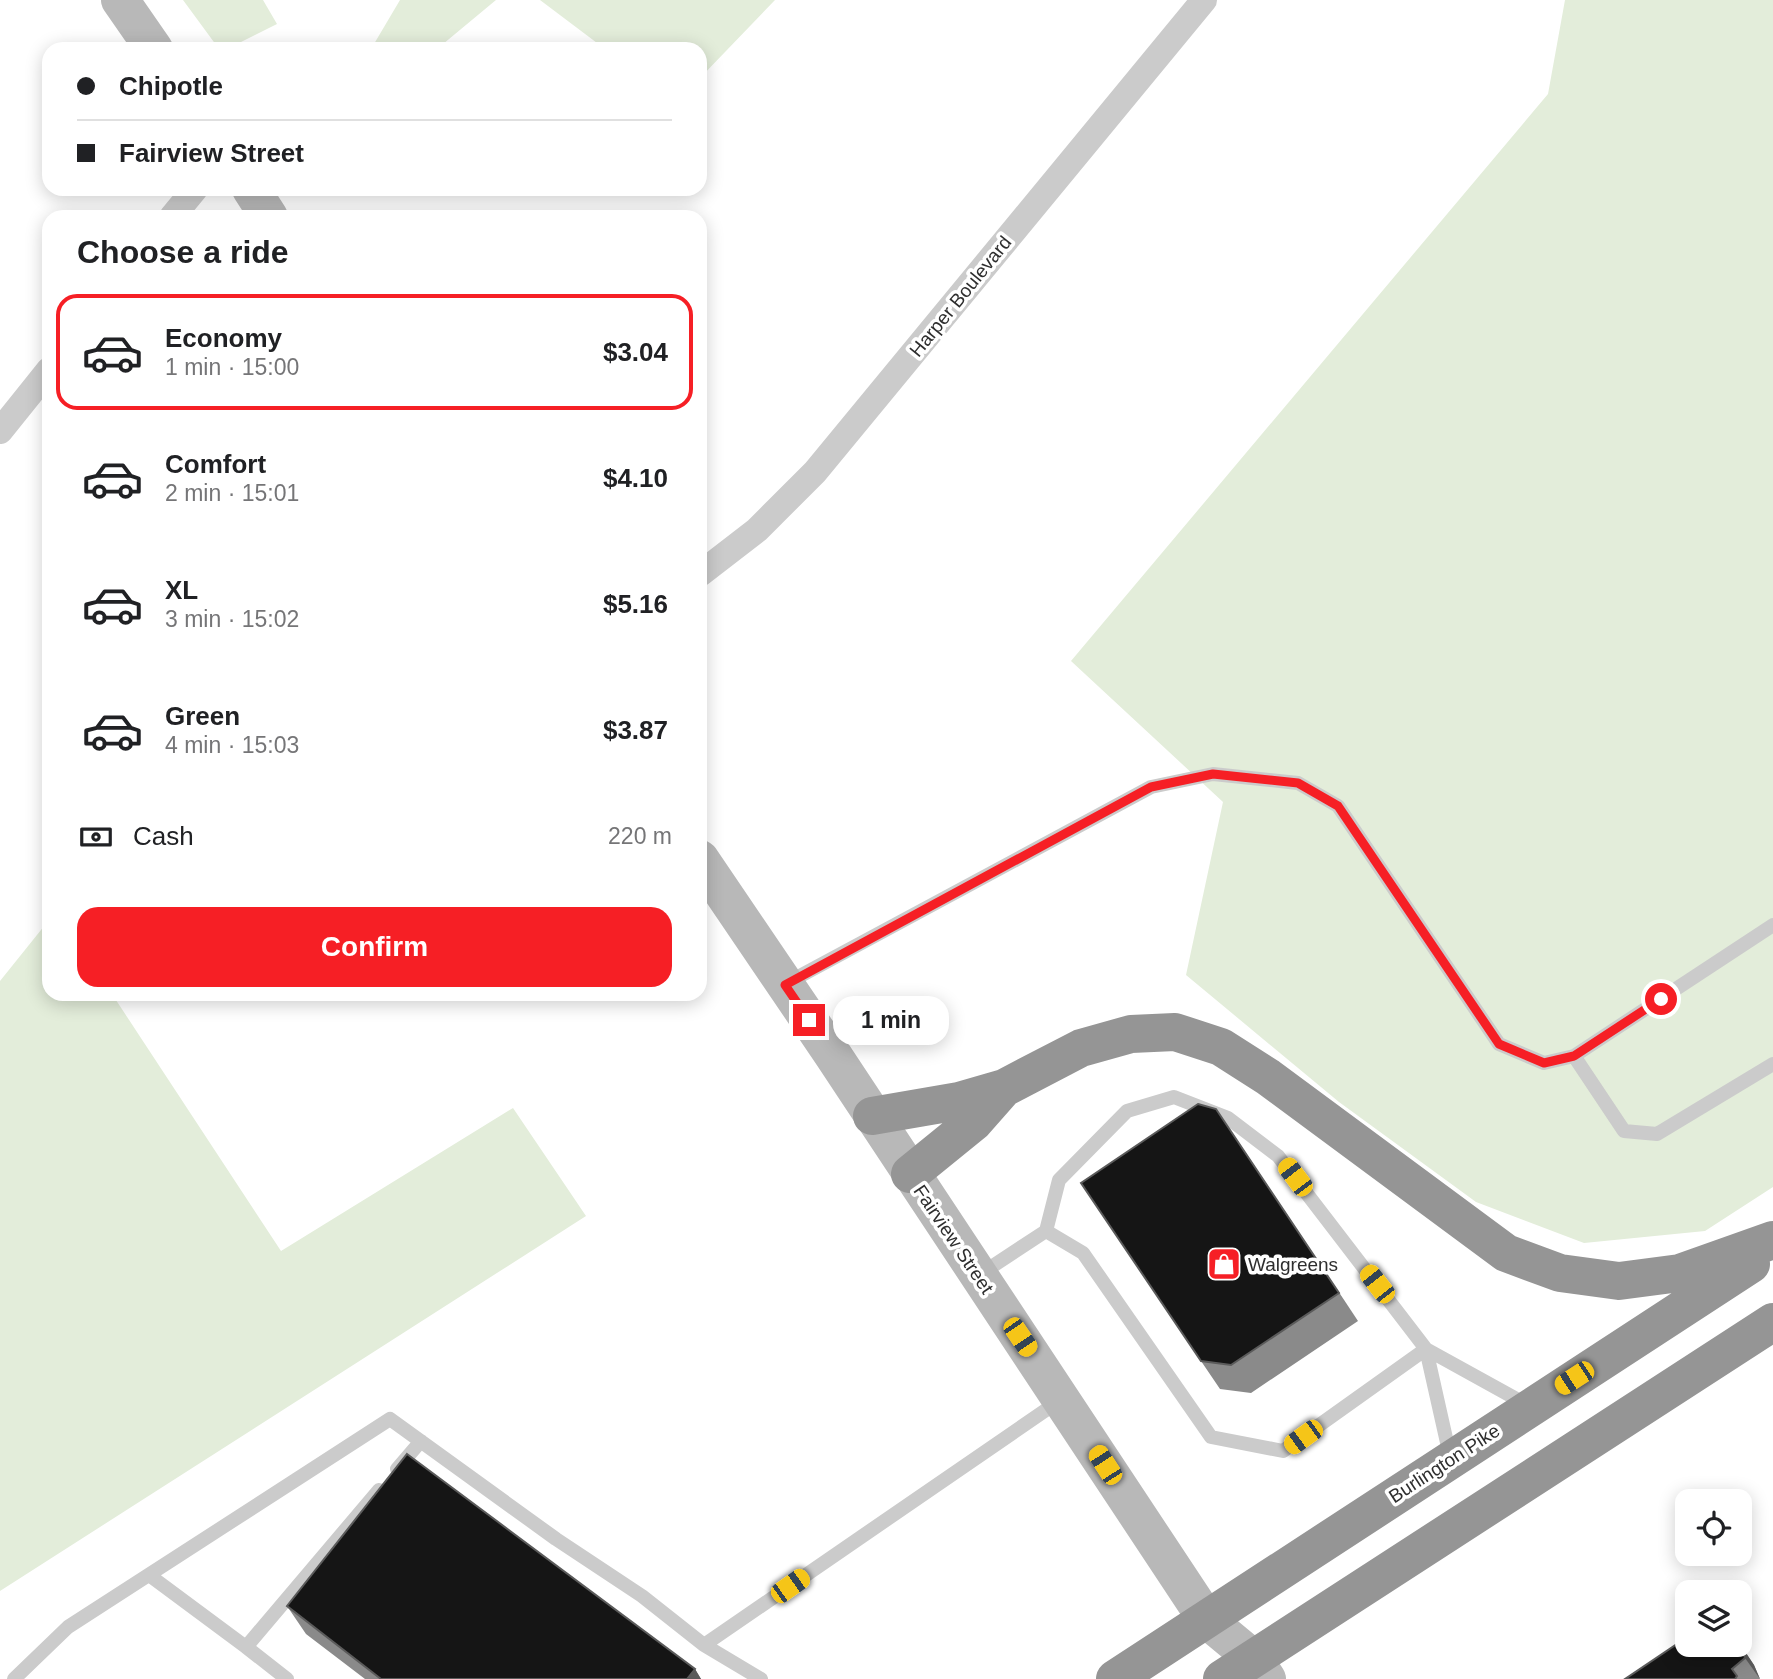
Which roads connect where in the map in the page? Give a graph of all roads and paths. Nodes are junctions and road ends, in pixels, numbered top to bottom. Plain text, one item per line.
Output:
1 (120, 0) edge
2 (1204, 0) edge
3 (149, 42) edge
4 (189, 196) edge
5 (178, 210) edge
6 (42, 379) edge
7 (0, 431) edge
8 (707, 569) edge
9 (707, 869) edge
10 (1771, 930) edge
11 (785, 985) junction
12 (1574, 1056) junction
13 (1773, 1064) edge
14 (1004, 1088) junction
15 (872, 1116) junction
16 (910, 1174) junction
17 (1046, 1231) junction
18 (1773, 1240) edge
19 (1773, 1250) edge
20 (978, 1276) junction
21 (1773, 1322) edge
22 (1426, 1349) junction
23 (1062, 1399) junction
24 (1530, 1407) junction
25 (421, 1441) junction
26 (1451, 1459) junction
27 (149, 1575) junction
28 (1207, 1619) junction
29 (704, 1645) junction
30 (246, 1647) junction
31 (1261, 1669) edge
32 (14, 1679) edge
33 (287, 1679) edge
34 (761, 1679) edge
35 (1115, 1679) edge
36 (1220, 1679) edge

1 - 3 street
2 - 8 street, Harper Boulevard
4 - 5 street
6 - 7 street
9 - 11 street, Fairview Street
10 - 12 lane
11 - 12 lane
11 - 15 street, Fairview Street
12 - 13 lane
14 - 15 highway
14 - 16 highway
14 - 18 highway
15 - 16 street, Fairview Street
16 - 20 street, Fairview Street
17 - 20 lane
17 - 22 lane
17 - 22 lane
19 - 24 highway, Burlington Pike
20 - 23 street, Fairview Street
21 - 31 highway
22 - 24 lane
22 - 26 lane
23 - 28 street, Fairview Street
23 - 29 lane
24 - 26 highway, Burlington Pike
25 - 27 lane
25 - 29 lane
25 - 30 lane
26 - 28 highway, Burlington Pike
27 - 30 lane
27 - 32 lane
28 - 31 street
28 - 35 highway, Burlington Pike
28 - 36 street
29 - 34 lane
30 - 33 lane
31 - 36 highway

